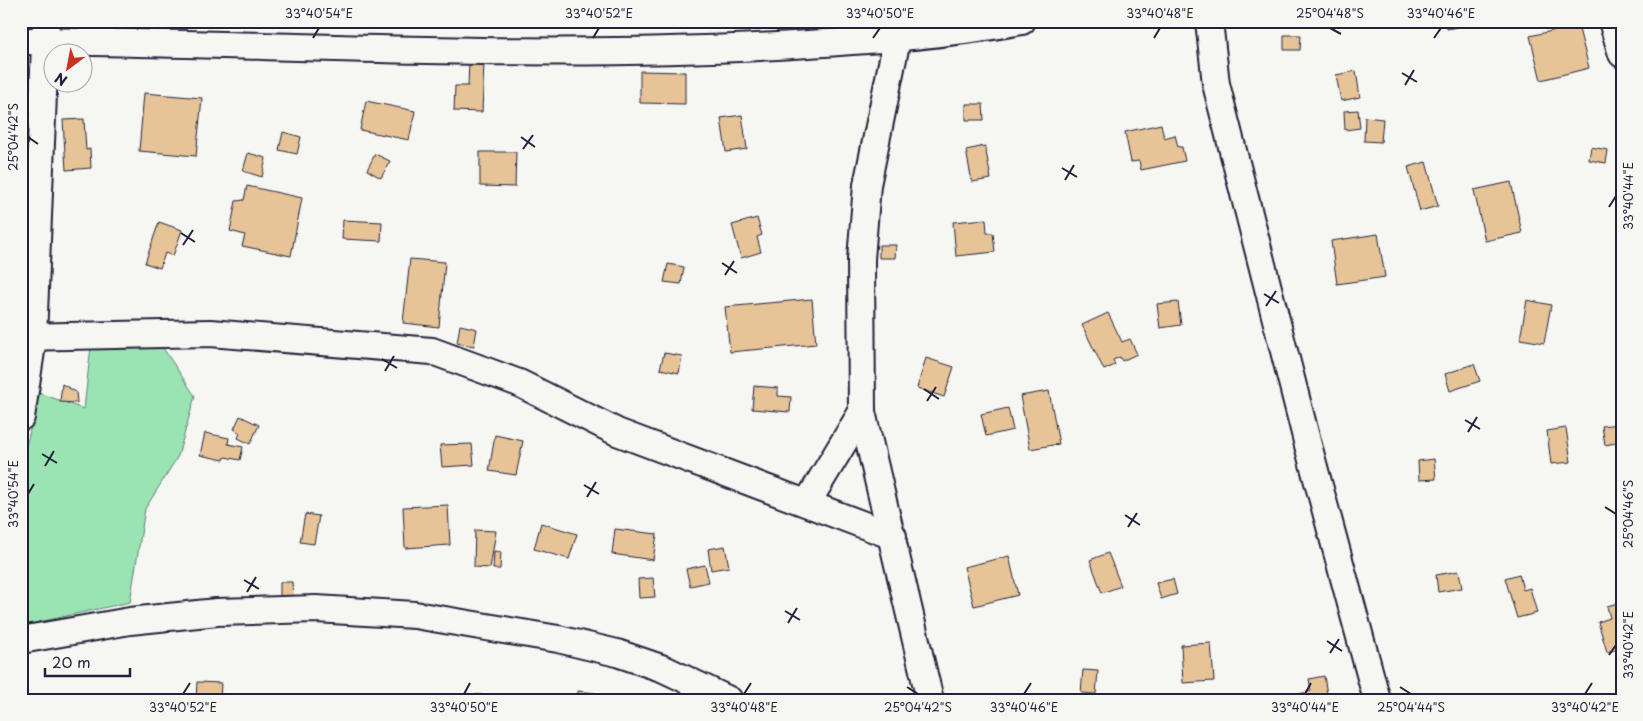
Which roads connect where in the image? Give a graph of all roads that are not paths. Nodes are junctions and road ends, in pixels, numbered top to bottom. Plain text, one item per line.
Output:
1 (1022, 21) edge
2 (1209, 21) edge
3 (1612, 21) edge
4 (898, 30) edge
5 (37, 34) edge
6 (1622, 54) edge
7 (27, 338) edge
8 (862, 412) junction
9 (21, 417) edge
10 (807, 503) junction
11 (893, 536) junction
12 (21, 640) edge
13 (729, 700) edge
14 (930, 700) edge
15 (1377, 700) edge

1 - 4 street
2 - 15 street
3 - 6 street
4 - 5 street
4 - 8 street
5 - 7 street
7 - 9 street
7 - 10 street
8 - 10 street
8 - 11 street
10 - 11 street
11 - 14 street
12 - 13 street

